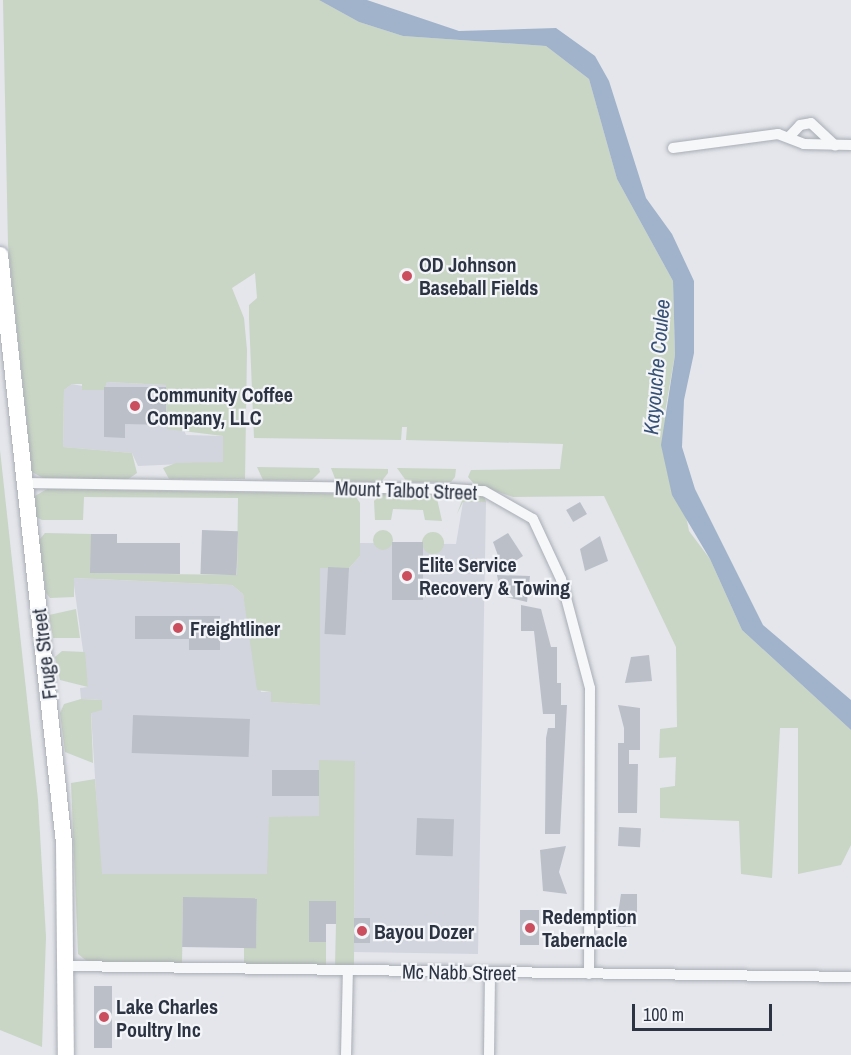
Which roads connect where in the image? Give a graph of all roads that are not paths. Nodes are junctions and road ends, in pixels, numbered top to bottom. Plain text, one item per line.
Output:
1 (789, 137) junction
2 (835, 145) junction
3 (851, 145) edge
4 (673, 148) dead end
5 (0, 255) edge
6 (23, 483) junction
7 (66, 966) junction
8 (348, 970) junction
9 (490, 973) junction
10 (589, 974) junction
11 (851, 977) edge
12 (66, 1055) edge
13 (346, 1055) edge
14 (489, 1055) edge

1 - 2 street
1 - 2 street
1 - 4 street
2 - 3 street
5 - 6 main road, Fruge Street
6 - 7 main road, Fruge Street
6 - 10 street, Mount Talbot Street
7 - 8 street, Mc Nabb Street
7 - 12 main road, Fruge Street
8 - 9 street, Mc Nabb Street
8 - 13 street
9 - 10 street, Mc Nabb Street
9 - 14 street
10 - 11 street, Mc Nabb Street

